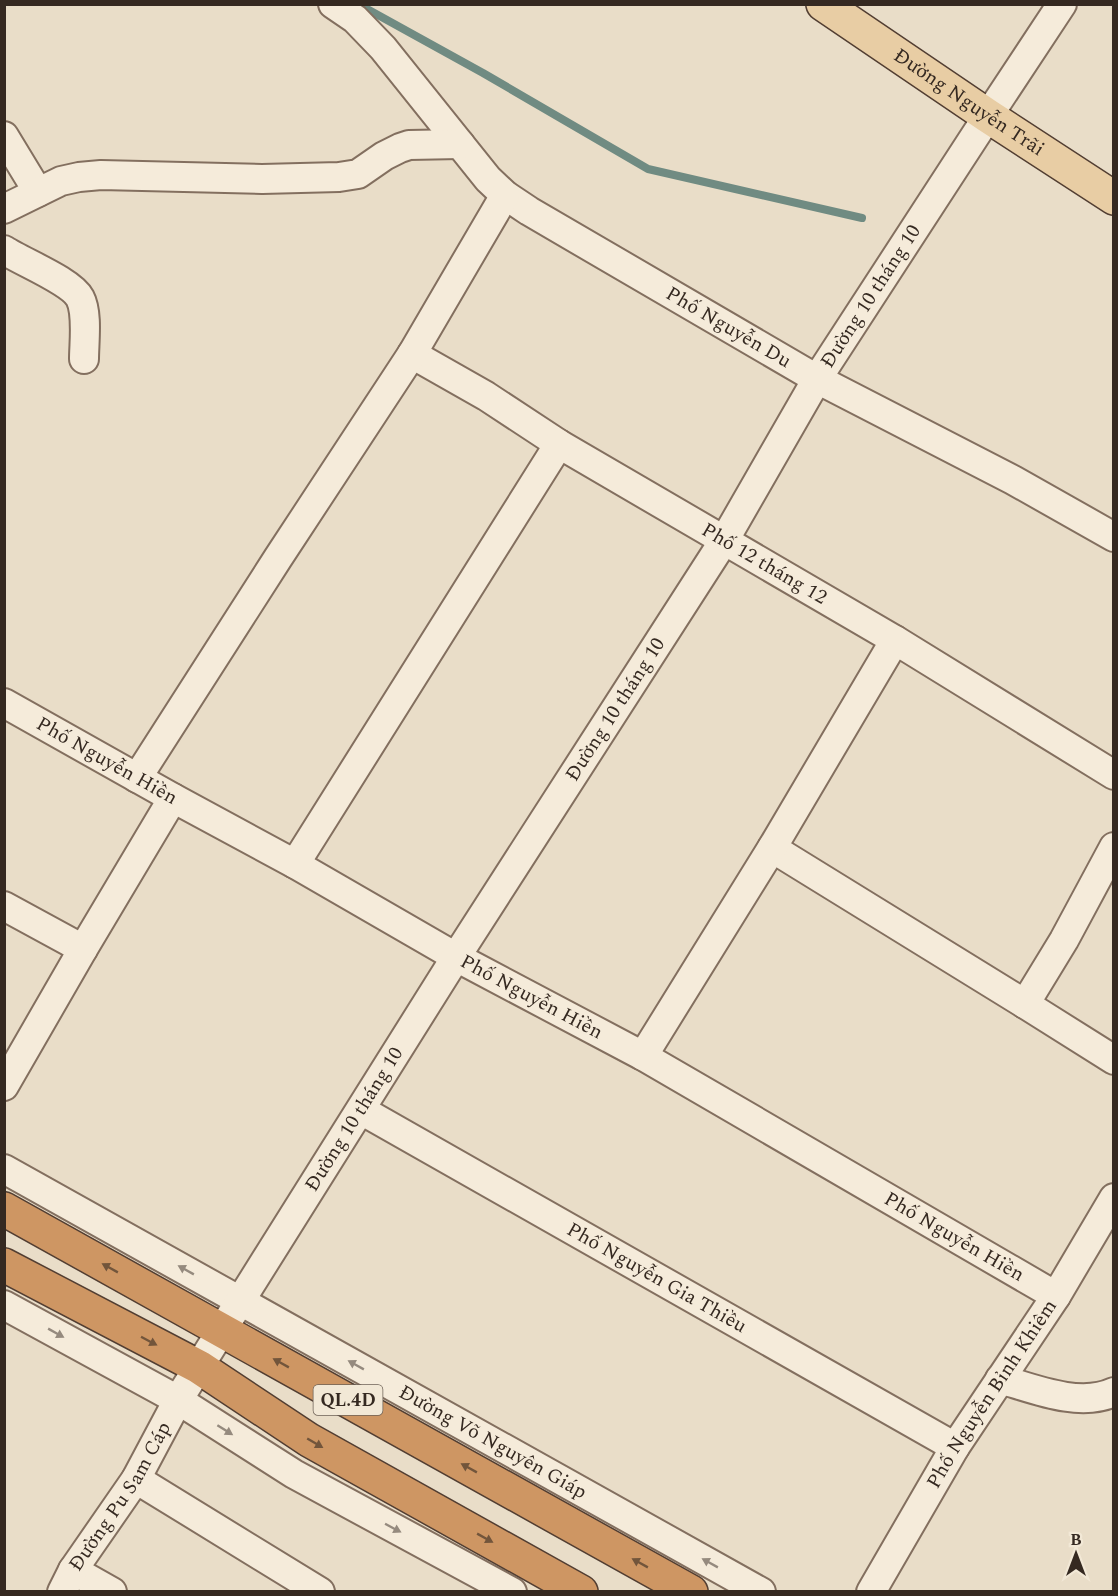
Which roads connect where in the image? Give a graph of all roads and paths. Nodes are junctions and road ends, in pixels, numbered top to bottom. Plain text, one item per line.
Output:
1 (333, 4) edge
2 (823, 4) edge
3 (1062, 4) edge
4 (988, 116) junction
5 (4, 136) edge
6 (460, 144) junction
7 (38, 192) junction
8 (505, 195) junction
9 (1113, 198) edge
10 (4, 209) edge
11 (4, 250) edge
12 (412, 354) junction
13 (84, 359) dead end
14 (817, 379) junction
15 (559, 444) junction
16 (1113, 537) edge
17 (725, 539) junction
18 (896, 640) junction
19 (4, 703) edge
20 (1113, 775) edge
21 (137, 778) junction
22 (173, 798) junction
23 (1113, 847) edge
24 (772, 848) junction
25 (295, 864) junction
26 (4, 906) edge
27 (83, 949) junction
28 (456, 957) junction
29 (1025, 1004) junction
30 (643, 1056) junction
31 (1113, 1060) edge
32 (4, 1086) edge
33 (361, 1110) junction
34 (4, 1169) edge
35 (1113, 1198) edge
36 (4, 1209) edge
37 (4, 1265) edge
38 (1056, 1296) junction
39 (241, 1300) junction
40 (4, 1305) edge
41 (222, 1330) junction
42 (199, 1367) junction
43 (1000, 1379) junction
44 (1113, 1392) edge
45 (178, 1400) junction
46 (955, 1447) junction
47 (136, 1479) junction
48 (67, 1581) edge
49 (112, 1592) edge
50 (320, 1592) edge
51 (512, 1592) edge
52 (581, 1592) edge
53 (690, 1592) edge
54 (761, 1592) edge
55 (871, 1592) edge

1 - 6 street, Phố Nguyễn Du
2 - 4 main road, Đường Nguyễn Trãi
3 - 4 street, Đường 10 tháng 10
4 - 9 main road, Đường Nguyễn Trãi
4 - 14 street, Đường 10 tháng 10
5 - 7 street
6 - 7 street
6 - 8 street, Phố Nguyễn Du
7 - 10 street
8 - 12 street
8 - 14 street, Phố Nguyễn Du
11 - 13 street
12 - 15 street, Phố 12 tháng 12
12 - 21 street
14 - 16 street, Phố Nguyễn Du
14 - 17 street, Đường 10 tháng 10
15 - 17 street, Phố 12 tháng 12
15 - 25 street
17 - 18 street, Phố 12 tháng 12
17 - 28 street, Đường 10 tháng 10
18 - 20 street, Phố 12 tháng 12
18 - 24 street
19 - 21 street, Phố Nguyễn Hiền
21 - 22 street, Phố Nguyễn Hiền
22 - 25 street, Phố Nguyễn Hiền
22 - 27 street
23 - 29 street
24 - 29 street
24 - 30 street
25 - 28 street, Phố Nguyễn Hiền
26 - 27 street
27 - 32 street
28 - 30 street, Phố Nguyễn Hiền
28 - 33 street, Đường 10 tháng 10
29 - 31 street
30 - 38 street, Phố Nguyễn Hiền
33 - 39 street, Đường 10 tháng 10
33 - 46 street, Phố Nguyễn Gia Thiều
39 -> 34 street, Đường Võ Nguyên Giáp
35 - 38 street, Phố Nguyễn Bỉnh Khiêm
41 -> 36 highway, Đường Võ Nguyên Giáp / QL.4D
37 -> 42 highway, QL.4D
38 - 43 street, Phố Nguyễn Bỉnh Khiêm
39 - 41 street, Đường 10 tháng 10
54 -> 39 street, Đường Võ Nguyên Giáp
40 -> 45 street
41 - 42 street, Đường 10 tháng 10
53 -> 41 highway, Đường Võ Nguyên Giáp / QL.4D
42 - 45 street, Đường Pu Sam Cáp
42 -> 52 highway, QL.4D
43 - 44 street
43 - 46 street, Phố Nguyễn Bỉnh Khiêm
45 - 47 street, Đường Pu Sam Cáp
45 -> 51 street
46 - 55 street, Phố Nguyễn Bỉnh Khiêm
47 - 48 street, Đường Pu Sam Cáp
47 - 50 street
48 - 49 street

